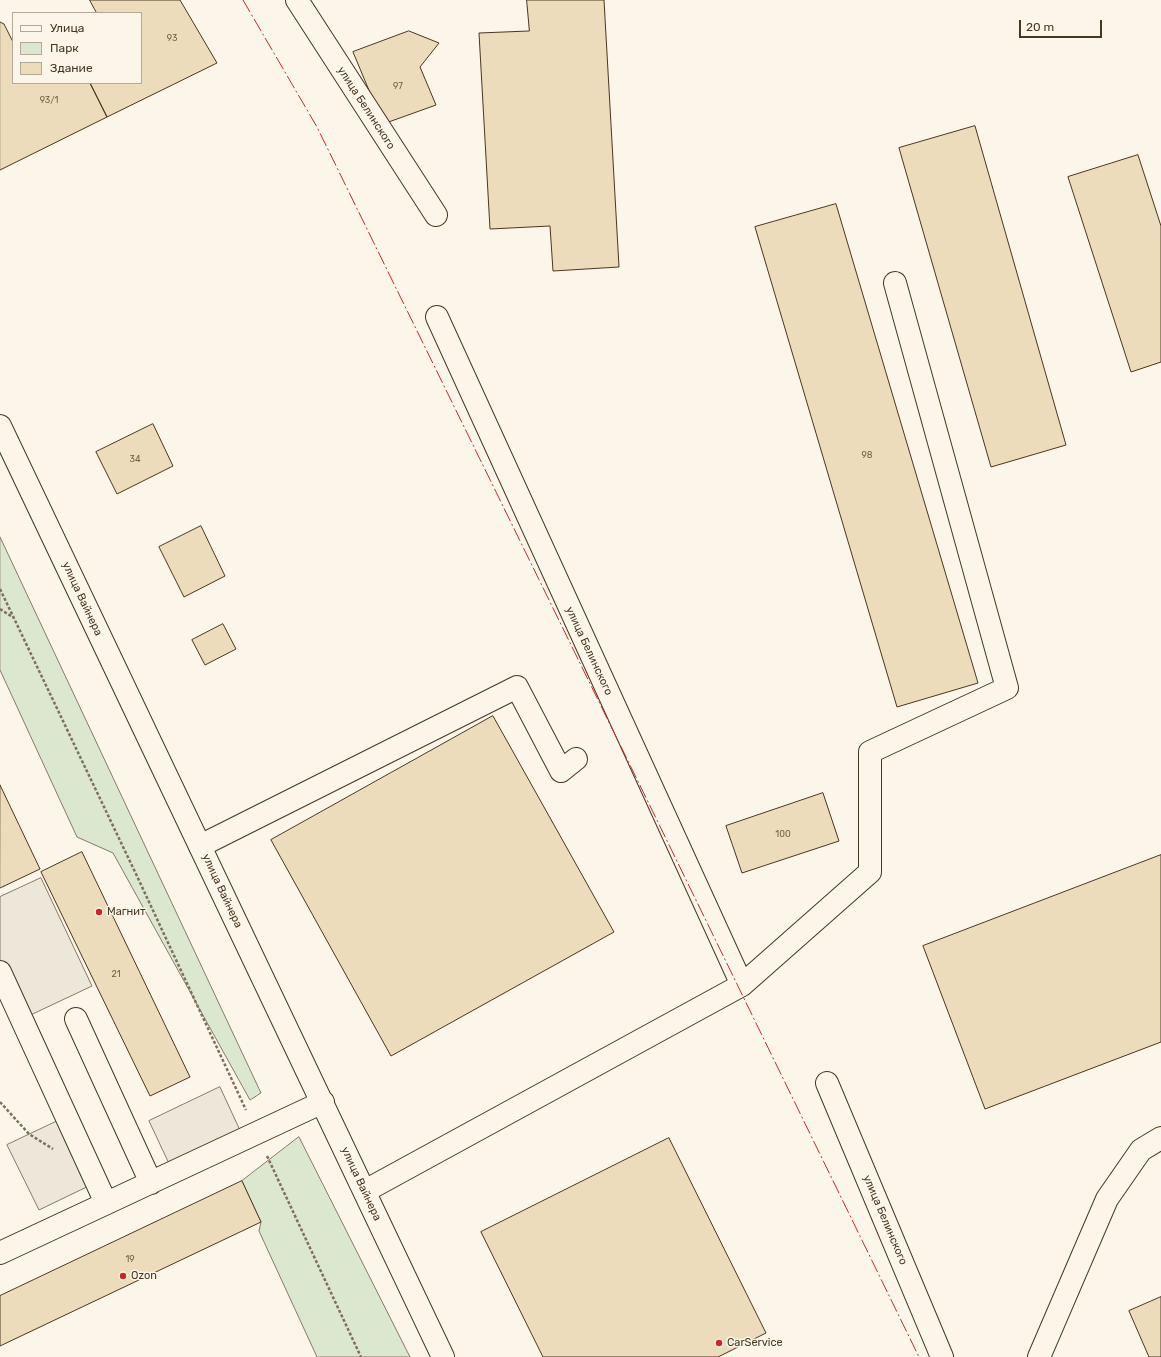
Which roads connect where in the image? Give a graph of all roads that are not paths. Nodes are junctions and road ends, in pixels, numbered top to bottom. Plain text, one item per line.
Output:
1 (297, 0) edge
2 (436, 216) dead end
3 (895, 284) dead end
4 (437, 317) dead end
5 (0, 426) edge
6 (576, 759) dead end
7 (200, 846) junction
8 (0, 972) edge
9 (742, 985) junction
10 (76, 1019) dead end
11 (827, 1083) dead end
12 (322, 1102) junction
13 (1161, 1138) edge
14 (151, 1183) junction
15 (365, 1191) junction
16 (106, 1203) junction
17 (0, 1253) edge
18 (443, 1357) edge
19 (942, 1357) edge
20 (1039, 1357) edge

1 - 2 main road, улица Белинского
3 - 9 main road
4 - 9 main road, улица Белинского
5 - 7 main road, улица Вайнера
6 - 7 main road
7 - 12 main road, улица Вайнера
8 - 16 main road
9 - 15 main road
10 - 14 main road
11 - 19 main road, улица Белинского
12 - 14 main road
12 - 15 main road, улица Вайнера
13 - 20 main road
14 - 16 main road
15 - 18 main road, улица Вайнера
16 - 17 main road

